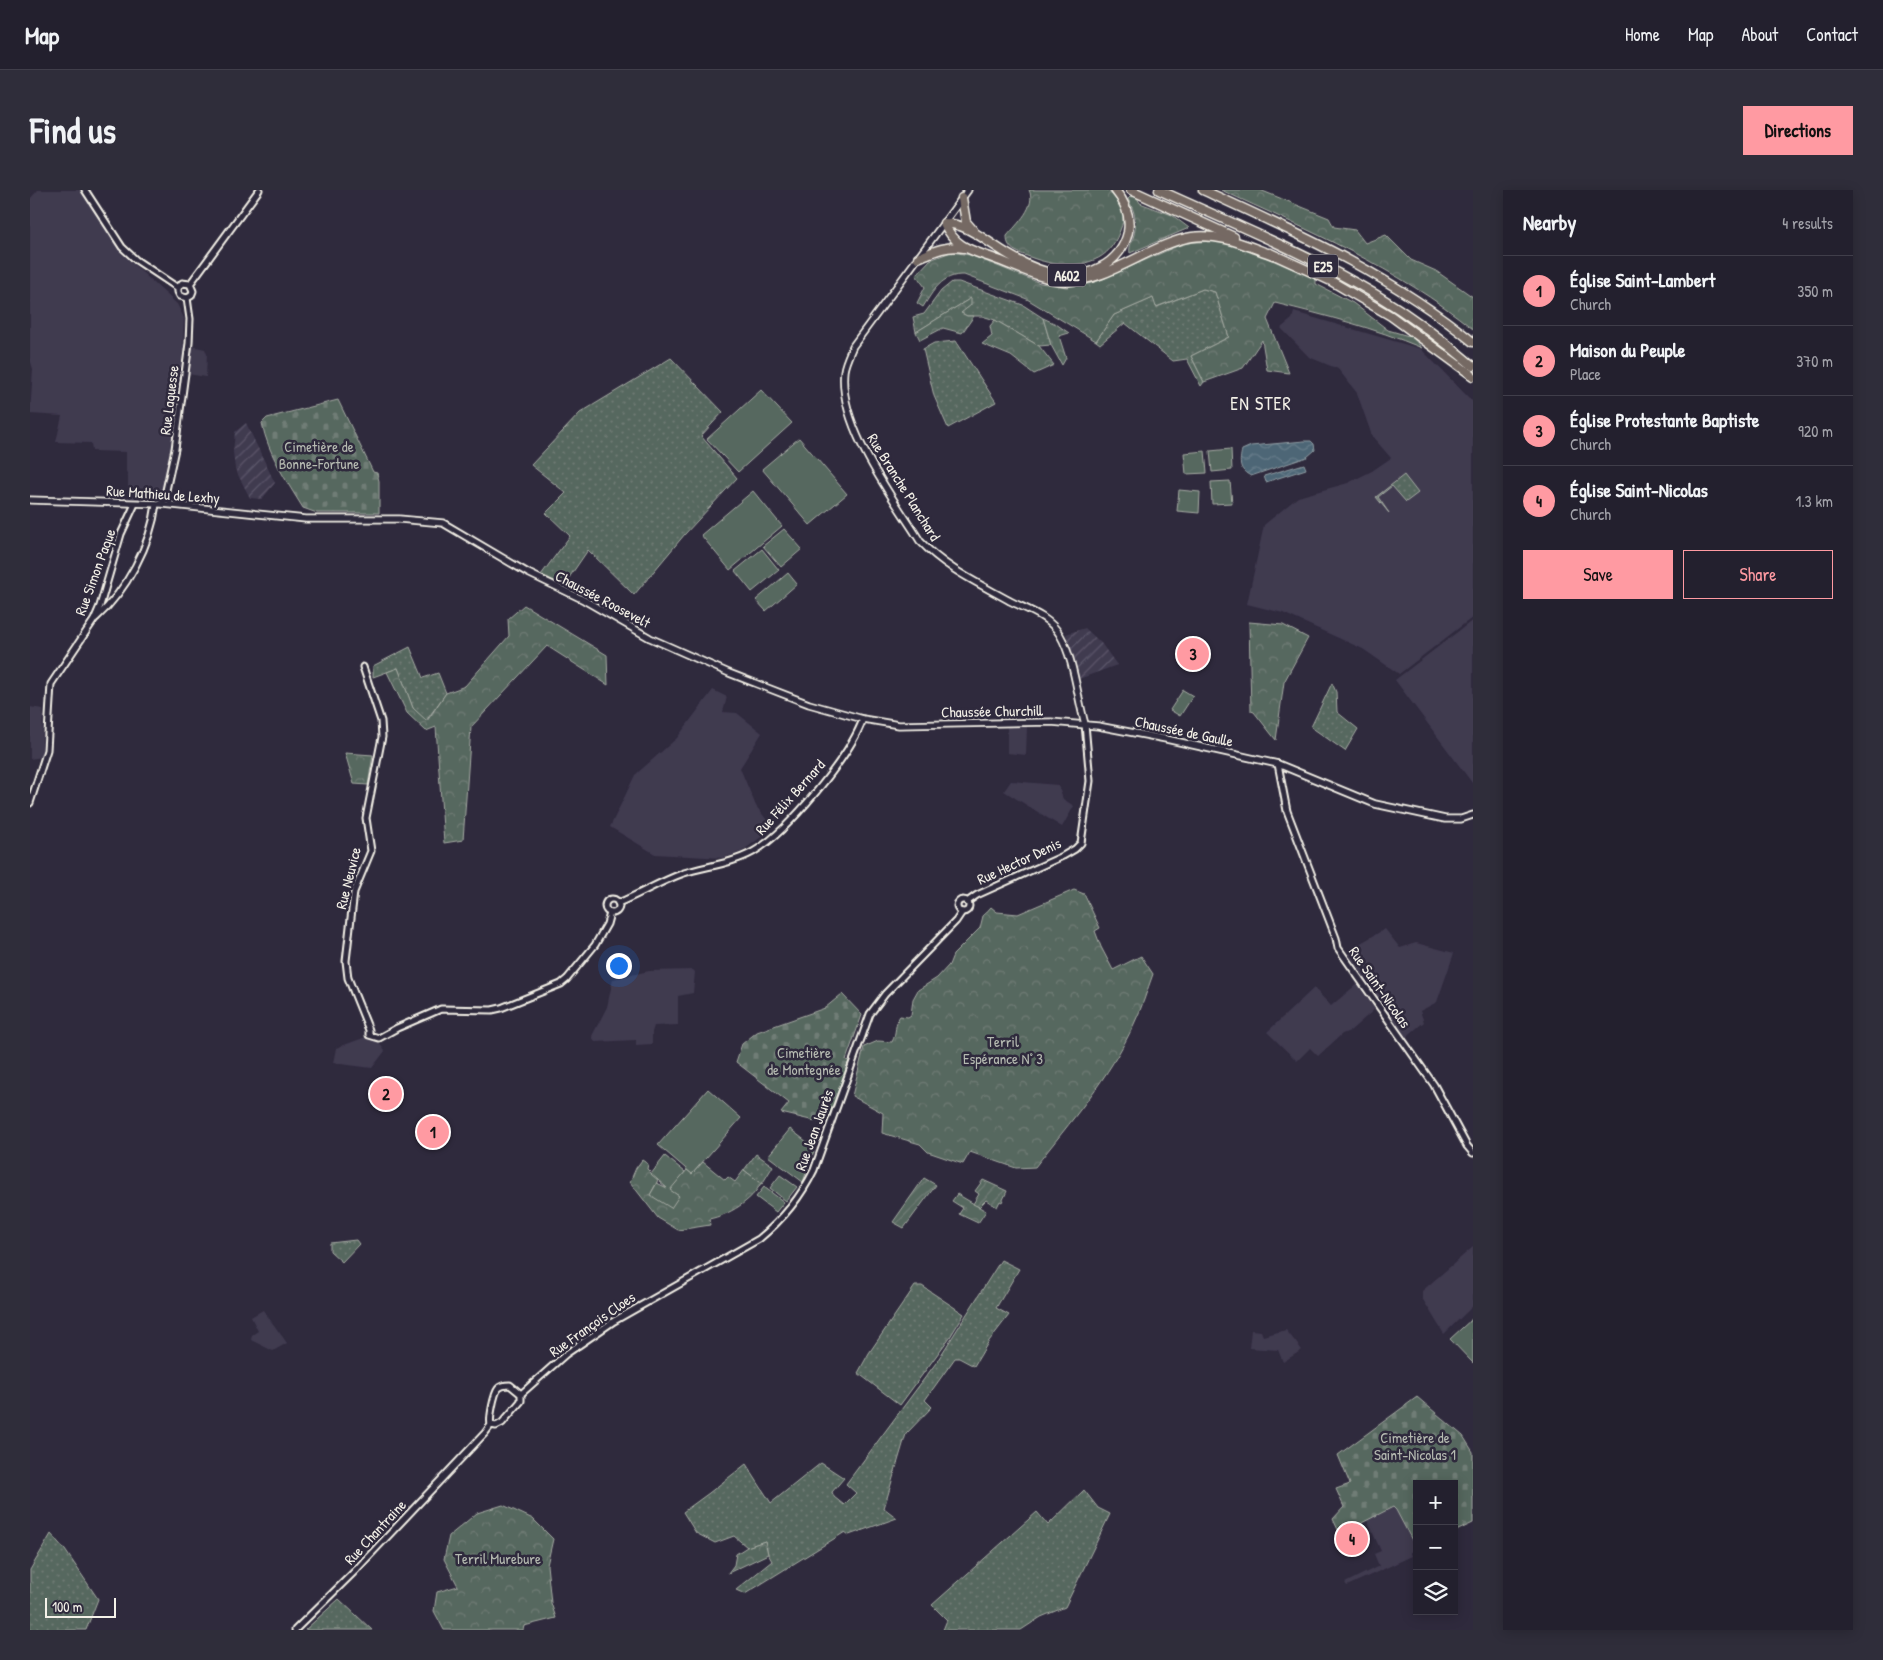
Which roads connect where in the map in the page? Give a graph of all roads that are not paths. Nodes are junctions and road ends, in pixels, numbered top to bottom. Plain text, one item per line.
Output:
1 (85, 190) edge
2 (259, 190) edge
3 (968, 190) edge
4 (1115, 190) edge
5 (1131, 190) edge
6 (1159, 190) edge
7 (1203, 190) edge
8 (962, 198) junction
9 (944, 223) junction
10 (974, 231) junction
11 (969, 249) junction
12 (1273, 255) junction
13 (918, 258) junction
14 (190, 284) junction
15 (178, 288) junction
16 (187, 298) junction
17 (1473, 342) edge
18 (1447, 356) junction
19 (1473, 366) edge
20 (1473, 376) edge
21 (1473, 380) edge
22 (30, 500) edge
23 (135, 504) junction
24 (156, 504) junction
25 (163, 504) junction
26 (295, 518) joint
27 (94, 620) junction
28 (363, 667) dead end
29 (863, 719) junction
30 (1085, 724) junction
31 (900, 725) joint
32 (1278, 764) junction
33 (30, 803) edge
34 (1473, 815) edge
35 (618, 902) junction
36 (968, 902) junction
37 (962, 912) junction
38 (610, 913) junction
39 (1473, 1153) edge
40 (683, 1282) joint
41 (521, 1394) junction
42 (491, 1425) junction
43 (295, 1630) edge

1 - 15 street
2 - 14 street
3 - 8 main road
4 - 10 highway, A602
5 - 12 highway
6 - 19 highway, E25
7 - 17 highway, E25
8 - 9 main road
8 - 10 highway
9 - 10 highway, A602
9 - 11 highway, A602
9 - 13 main road
11 - 12 highway, A602
11 - 13 highway, A602
12 - 18 highway, A602
13 - 30 main road, Rue Branche Planchard
14 - 15 street
14 - 16 street
15 - 16 street
16 - 25 street, Rue Laguesse
18 - 20 highway
18 - 21 highway, A602
22 - 23 main road, Rue Mathieu de Lexhy
23 - 24 main road, Rue Mathieu de Lexhy
23 - 27 street, Rue Simon Paque
24 - 25 main road, Rue Mathieu de Lexhy
24 - 27 street
25 - 26 main road, Rue Mathieu de Lexhy
26 - 29 main road, Chaussée Roosevelt
27 - 33 street, Rue Simon Paque
28 - 38 street, Rue Neuvice
29 - 31 main road, Chaussée Roosevelt
29 - 35 street, Rue Félix Bernard
30 - 31 main road, Chaussée Churchill
30 - 32 main road, Chaussée de Gaulle
30 - 36 street, Rue Hector Denis
32 - 34 main road, Chaussée de Gaulle
32 - 39 street, Rue Saint-Nicolas
35 - 38 street
35 - 38 street
36 - 37 street
36 - 37 street
37 - 40 street, Rue Jean Jaurès
40 - 41 street, Rue François Cloes
41 - 42 street, Rue François Cloes
41 - 42 street
42 - 43 street, Rue Chantraine

